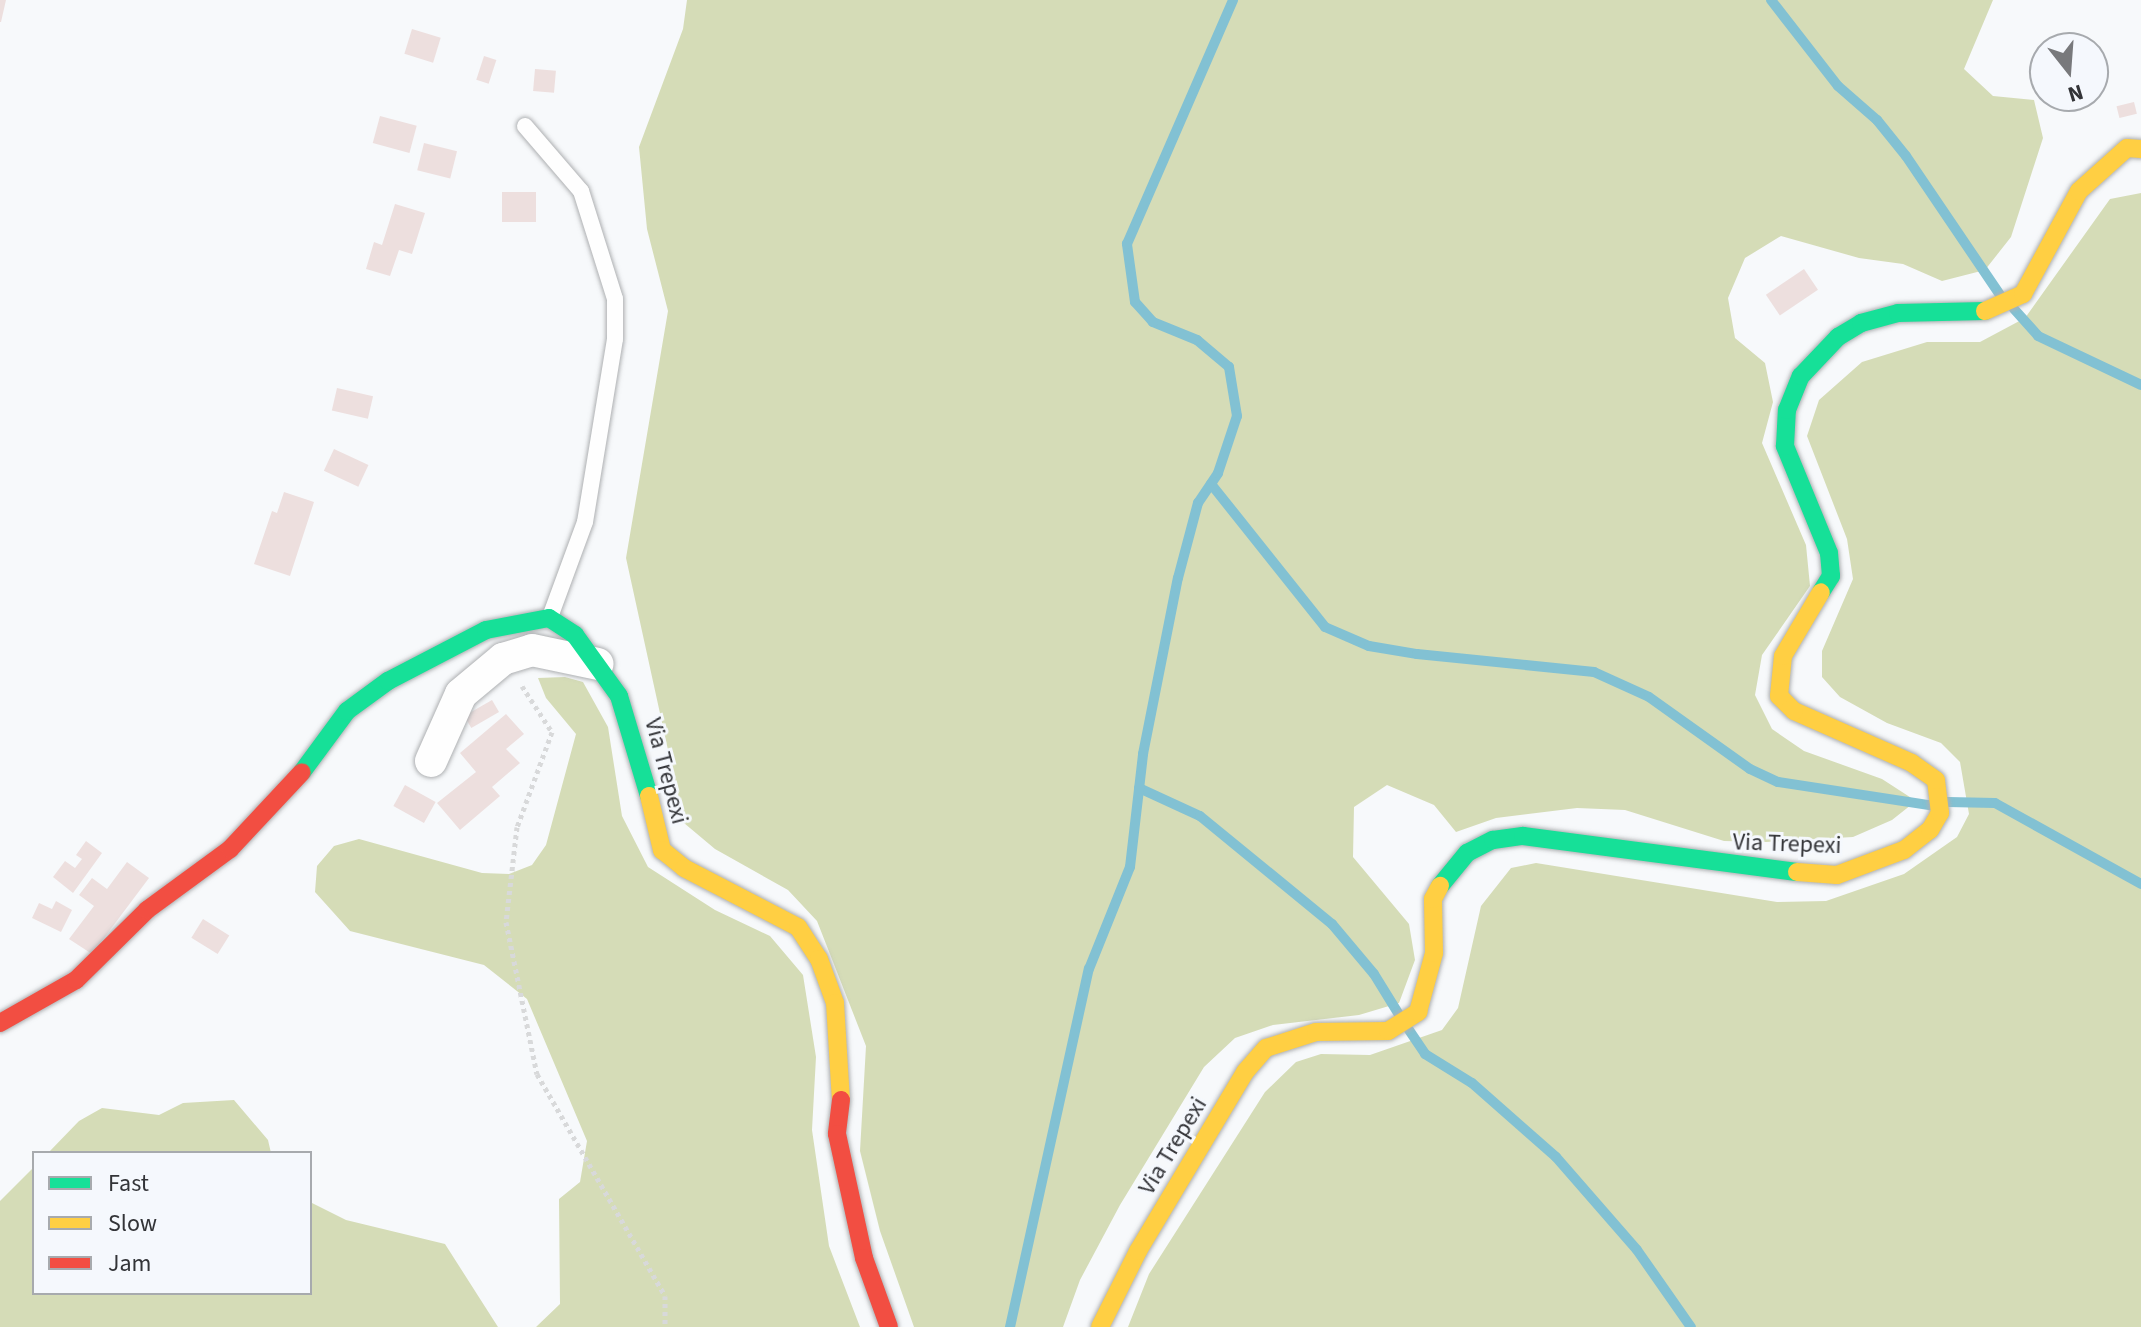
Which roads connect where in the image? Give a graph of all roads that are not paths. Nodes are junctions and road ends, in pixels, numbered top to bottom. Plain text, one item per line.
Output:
1 (525, 126) dead end
2 (2141, 149) edge
3 (549, 618) junction
4 (598, 664) junction
5 (431, 761) dead end
6 (0, 1023) edge
7 (889, 1327) edge
8 (1100, 1327) edge

1 - 3 lane
2 - 8 street, Via Trepexi
3 - 4 street, Via Trepexi
3 - 6 street
4 - 5 street
4 - 7 street, Via Trepexi

